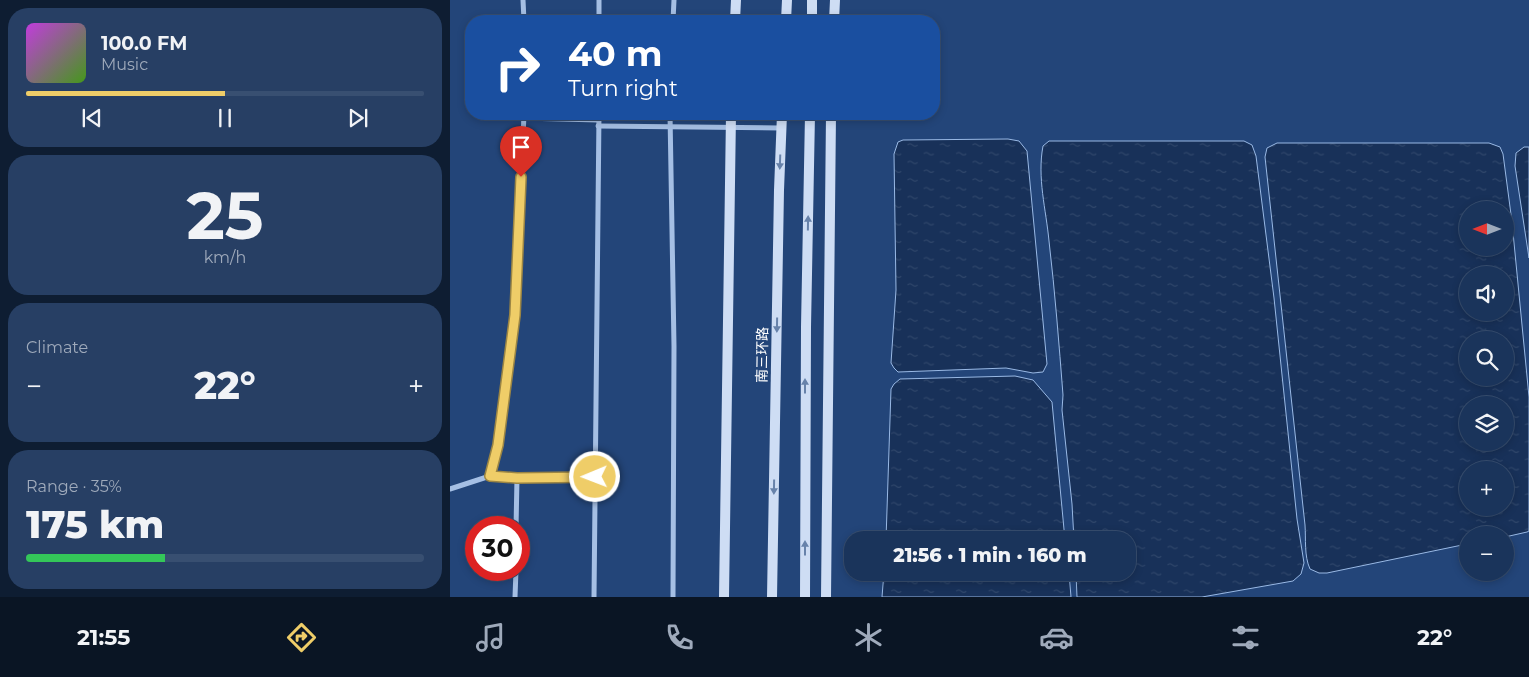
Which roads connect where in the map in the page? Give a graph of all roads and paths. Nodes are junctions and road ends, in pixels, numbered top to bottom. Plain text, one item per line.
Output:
1 (523, 0) edge
2 (599, 0) edge
3 (674, 0) edge
4 (736, 0) edge
5 (786, 0) edge
6 (812, 0) edge
7 (835, 0) edge
8 (524, 15) edge
9 (599, 15) edge
10 (673, 15) edge
11 (735, 15) edge
12 (786, 15) edge
13 (812, 15) edge
14 (834, 15) edge
15 (524, 120) edge
16 (566, 120) edge
17 (670, 120) edge
18 (731, 120) edge
19 (782, 120) edge
20 (810, 120) edge
21 (831, 120) edge
22 (598, 123) junction
23 (670, 127) junction
24 (731, 127) junction
25 (781, 128) junction
26 (490, 476) junction
27 (595, 477) junction
28 (517, 478) junction
29 (450, 489) edge
30 (516, 516) edge
31 (516, 581) edge
32 (515, 597) edge
33 (594, 597) edge
34 (673, 597) edge
35 (724, 597) edge
36 (772, 597) edge
37 (805, 597) edge
38 (826, 597) edge

1 - 8 street
2 - 9 street
3 - 10 street
4 - 11 street
5 - 12 street
6 - 13 street
7 - 14 street
15 - 26 street
16 - 22 street
17 - 23 street
18 - 24 street
19 - 25 street, 南三环路
37 -> 20 street
21 - 38 street
22 - 23 street
22 - 27 street
23 - 24 street
23 - 34 street
24 - 25 street
24 - 35 street
25 -> 36 street, 南三环路
26 - 28 street
26 - 29 street
27 - 28 street
27 - 33 street
28 - 30 street
31 - 32 street

